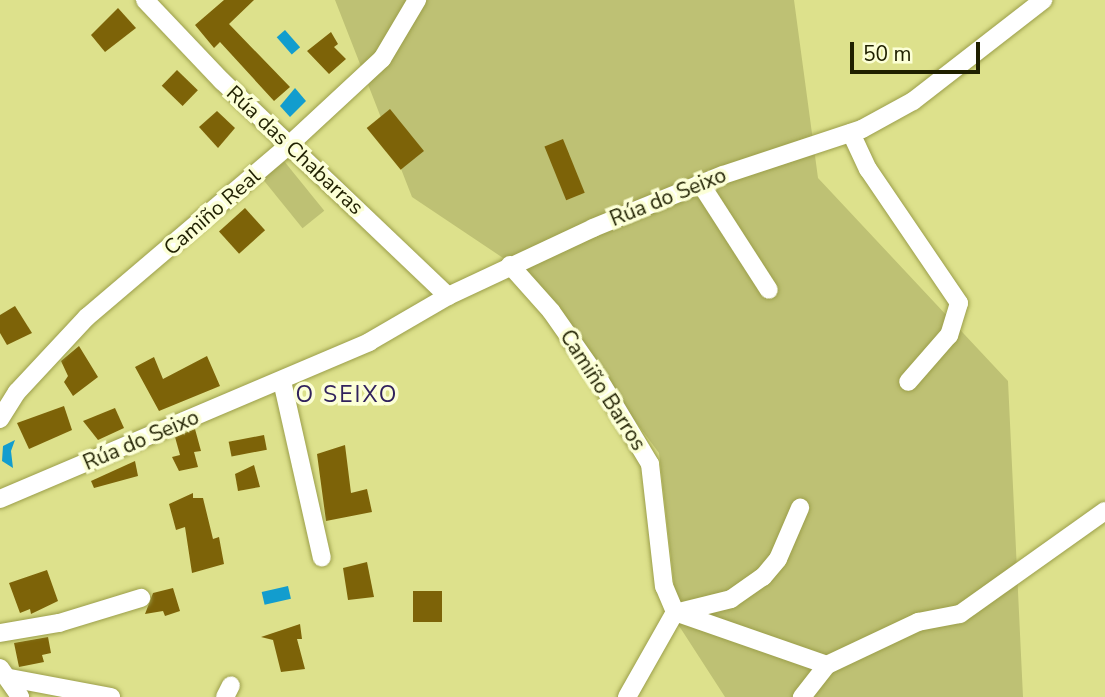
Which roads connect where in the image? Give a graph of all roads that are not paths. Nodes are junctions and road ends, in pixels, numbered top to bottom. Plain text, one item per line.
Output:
1 (145, 0) edge
2 (417, 0) edge
3 (1043, 0) edge
4 (851, 133) junction
5 (289, 145) junction
6 (700, 184) junction
7 (510, 265) junction
8 (769, 290) dead end
9 (448, 296) junction
10 (282, 381) junction
11 (908, 382) dead end
12 (0, 419) edge
13 (0, 499) edge
14 (800, 509) dead end
15 (1105, 511) edge
16 (322, 558) dead end
17 (141, 598) dead end
18 (675, 612) junction
19 (0, 633) edge
20 (827, 665) junction
21 (5, 673) edge
22 (20, 697) edge
23 (111, 697) edge
24 (626, 697) edge
25 (802, 697) edge

1 - 5 street, Rúa das Chabarras
2 - 5 street, Camiño Real
3 - 4 street, Rúa do Seixo
4 - 6 street, Rúa do Seixo
4 - 11 street
5 - 9 street, Rúa das Chabarras
5 - 12 street, Camiño Real
6 - 7 street, Rúa do Seixo
6 - 8 street
7 - 9 street, Rúa do Seixo
7 - 18 street, Camiño Barros
9 - 10 street, Rúa do Seixo
10 - 13 street, Rúa do Seixo
10 - 16 street
14 - 18 street
15 - 20 street
17 - 19 street
18 - 20 street
18 - 24 street
20 - 25 street
21 - 22 street
21 - 23 street

